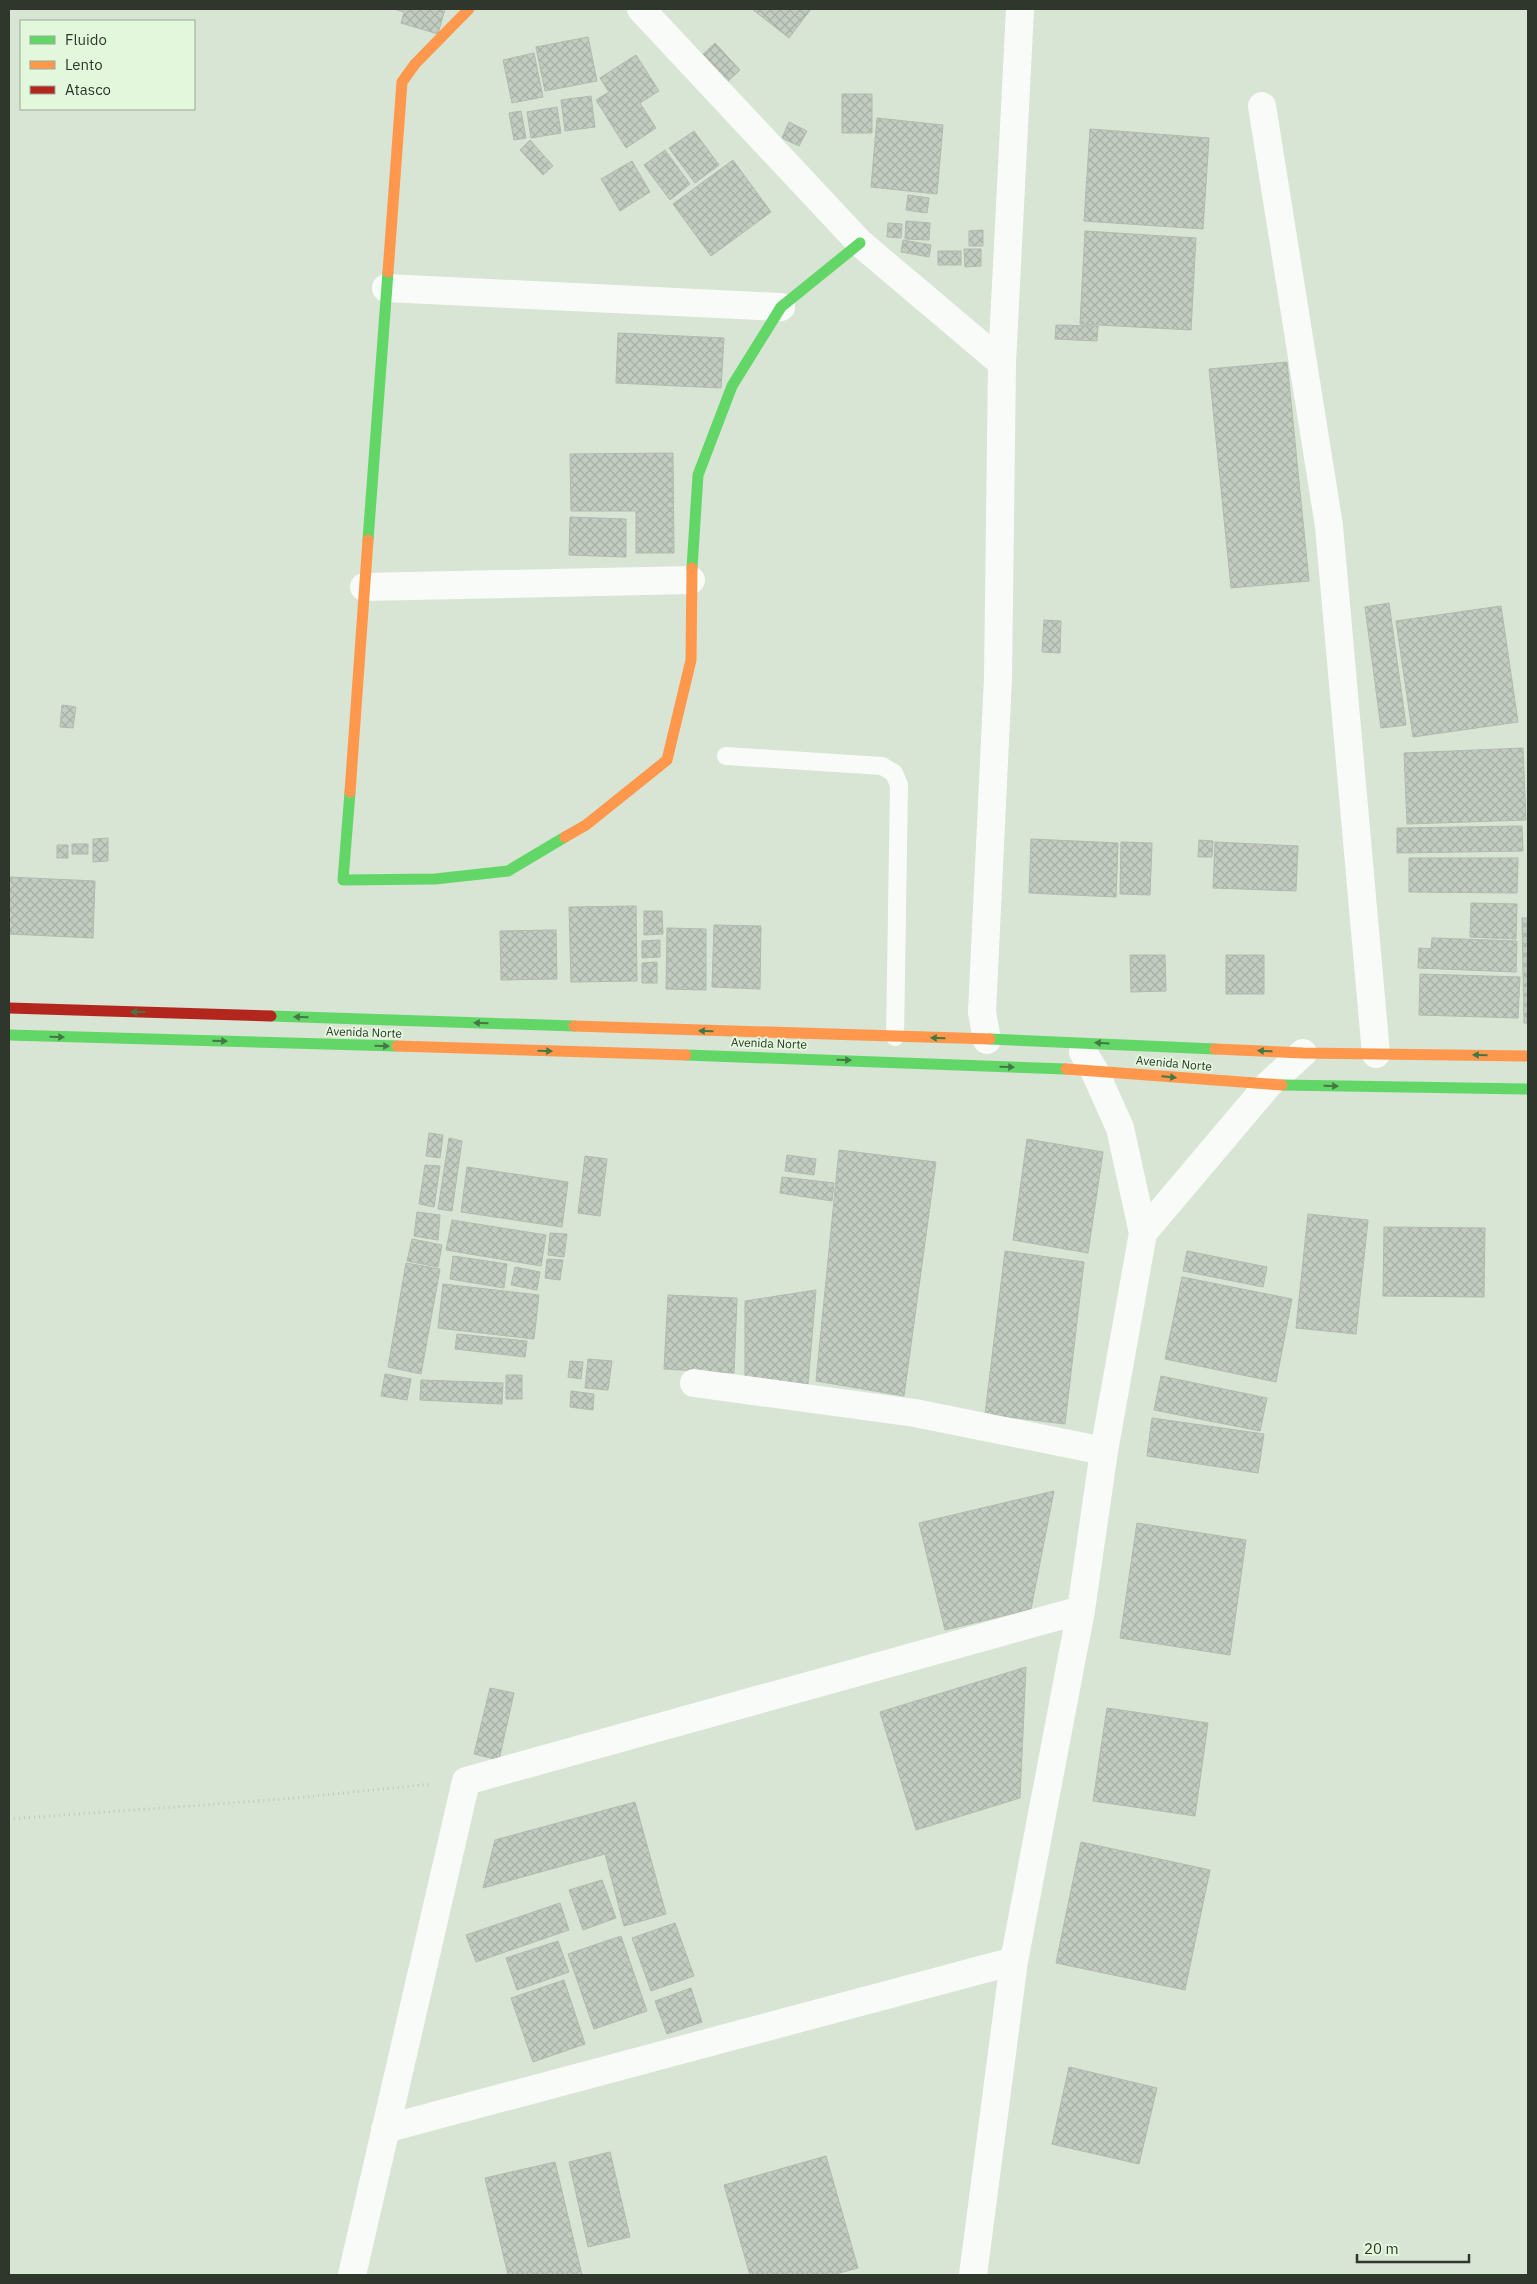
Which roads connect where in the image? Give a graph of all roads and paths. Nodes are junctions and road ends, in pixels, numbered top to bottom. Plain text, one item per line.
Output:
1 (469, 9) edge
2 (641, 9) edge
3 (1020, 9) edge
4 (1262, 106) dead end
5 (860, 243) junction
6 (386, 288) junction
7 (781, 307) junction
8 (1002, 363) junction
9 (691, 580) junction
10 (364, 587) junction
11 (726, 756) dead end
12 (9, 1008) edge
13 (9, 1035) edge
14 (895, 1037) junction
15 (987, 1040) junction
16 (1077, 1042) junction
17 (1303, 1052) junction
18 (1376, 1054) junction
19 (1528, 1056) edge
20 (1094, 1070) junction
21 (1268, 1085) junction
22 (1528, 1089) edge
23 (1143, 1233) junction
24 (694, 1383) dead end
25 (1104, 1451) junction
26 (1081, 1610) junction
27 (466, 1781) junction
28 (9, 1819) edge
29 (1014, 1961) junction
30 (384, 2129) junction
31 (967, 2273) edge
32 (352, 2275) edge

1 - 6 main road
2 - 5 street
3 - 8 street
4 - 18 street
5 - 7 main road
5 - 8 street
6 - 7 street
6 - 10 main road
7 - 9 main road
8 - 15 street
9 - 10 street
9 - 10 main road
11 - 14 lane
14 -> 12 main road, Avenida Norte
13 -> 20 main road, Avenida Norte
15 -> 14 main road, Avenida Norte
15 - 16 main road, Avenida Norte
17 -> 16 main road, Avenida Norte
16 - 20 street
17 - 18 main road, Avenida Norte
17 - 21 street
19 -> 18 main road, Avenida Norte
20 -> 21 main road, Avenida Norte
20 - 23 street
21 -> 22 main road, Avenida Norte
21 - 23 street
23 - 25 street
24 - 25 street
25 - 26 street
26 - 27 street
26 - 29 street
27 - 28 path
27 - 30 street
29 - 30 street
29 - 31 street
30 - 32 street

